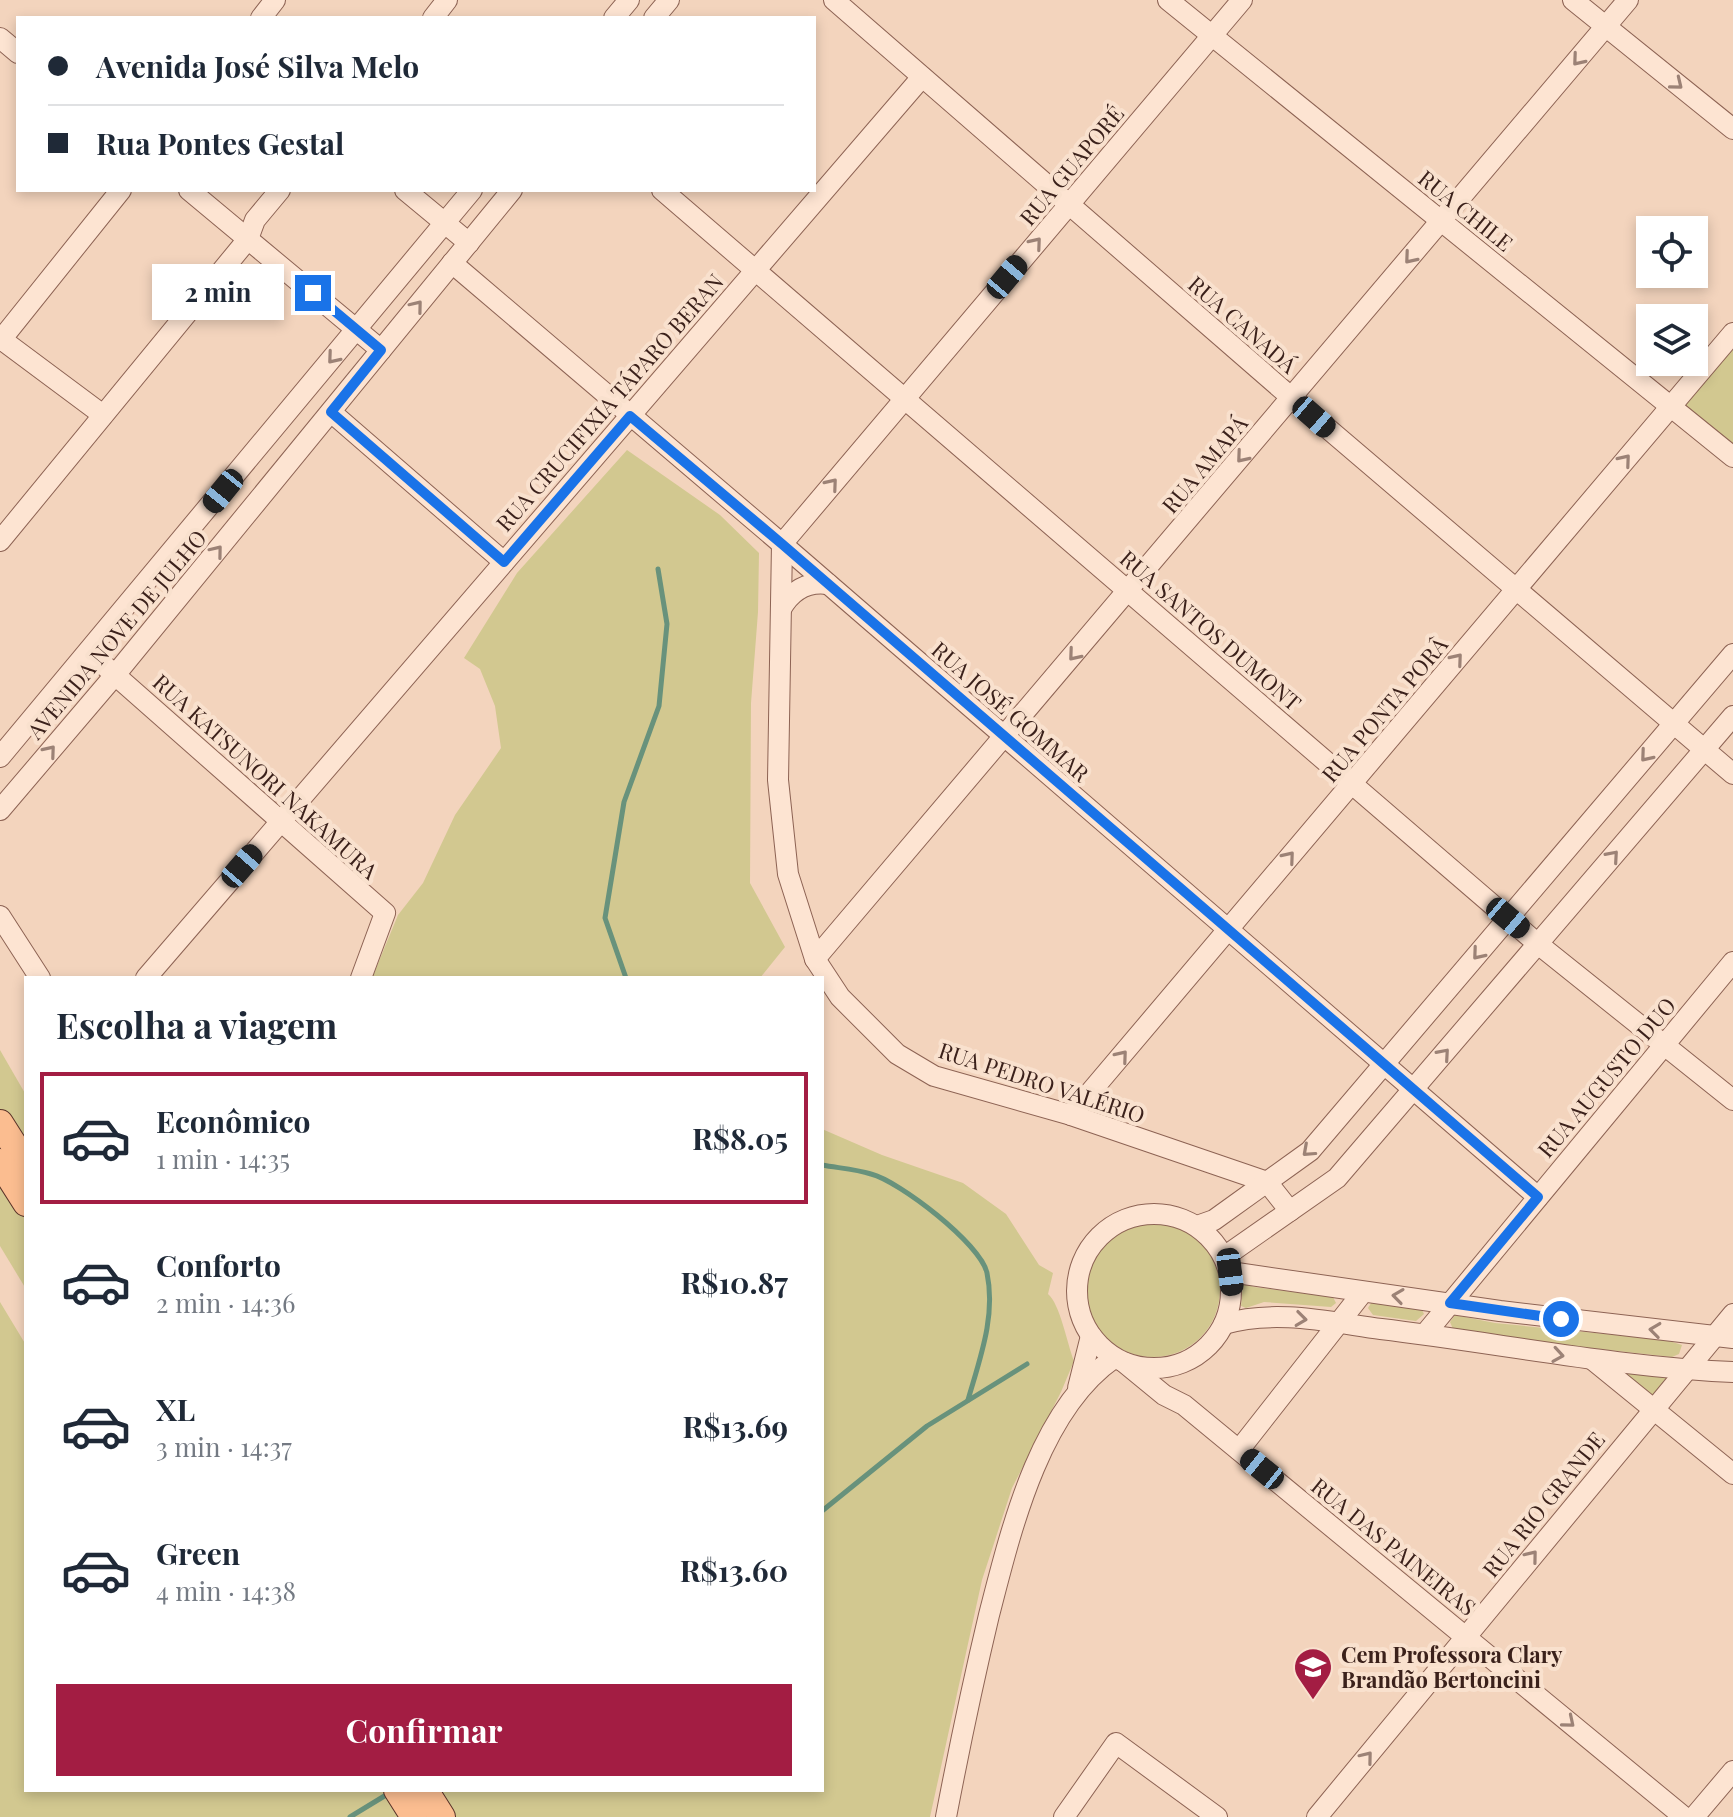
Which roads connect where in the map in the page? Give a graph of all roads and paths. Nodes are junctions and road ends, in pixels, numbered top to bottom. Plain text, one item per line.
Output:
1 (447, 0) edge
2 (629, 0) edge
3 (669, 0) edge
4 (834, 0) edge
5 (1168, 0) edge
6 (1242, 0) edge
7 (1573, 0) edge
8 (1628, 0) edge
9 (435, 16) edge
10 (616, 16) edge
11 (656, 16) edge
12 (1606, 26) junction
13 (1212, 35) junction
14 (0, 38) edge
15 (16, 51) edge
16 (922, 77) junction
17 (1733, 129) edge
18 (119, 192) edge
19 (191, 192) edge
20 (278, 192) edge
21 (407, 192) edge
22 (470, 192) edge
23 (510, 192) edge
24 (664, 192) edge
25 (1069, 204) junction
26 (1441, 221) junction
27 (445, 223) junction
28 (248, 239) junction
29 (469, 243) junction
30 (452, 263) junction
31 (755, 270) junction
32 (356, 330) junction
33 (1733, 333) edge
34 (1, 340) edge
35 (381, 350) junction
36 (1292, 398) junction
37 (905, 399) junction
38 (1671, 407) junction
39 (331, 412) junction
40 (103, 415) junction
41 (630, 416) junction
42 (1733, 457) edge
43 (0, 541) edge
44 (782, 544) junction
45 (504, 562) junction
46 (828, 584) junction
47 (1516, 590) junction
48 (1128, 591) junction
49 (781, 609) junction
50 (89, 652) junction
51 (1733, 654) edge
52 (115, 675) junction
53 (1733, 716) edge
54 (1673, 724) junction
55 (1004, 738) junction
56 (1704, 750) junction
57 (0, 757) edge
58 (1733, 774) edge
59 (1352, 783) junction
60 (0, 810) edge
61 (281, 821) junction
62 (0, 916) edge
63 (1508, 918) junction
64 (1228, 930) junction
65 (1538, 944) junction
66 (815, 959) junction
67 (1733, 962) edge
68 (39, 976) edge
69 (148, 976) edge
70 (362, 976) edge
71 (1665, 1045) junction
72 (1384, 1065) junction
73 (1414, 1090) junction
74 (1733, 1100) edge
75 (1071, 1115) junction
76 (0, 1123) edge
77 (24, 1161) edge
78 (0, 1162) edge
79 (1267, 1182) junction
80 (1538, 1197) junction
81 (24, 1200) edge
82 (1290, 1211) junction
83 (1197, 1226) junction
84 (1227, 1264) junction
85 (1363, 1292) junction
86 (1450, 1303) junction
87 (1733, 1314) edge
88 (1338, 1323) junction
89 (1224, 1324) junction
90 (1425, 1334) junction
91 (1091, 1336) junction
92 (1723, 1338) edge
93 (1120, 1360) junction
94 (1593, 1360) junction
95 (1177, 1365) junction
96 (1685, 1370) junction
97 (1733, 1372) edge
98 (1077, 1392) junction
99 (1184, 1405) junction
100 (1654, 1408) junction
101 (1239, 1450) junction
102 (1733, 1474) edge
103 (1466, 1636) junction
104 (1733, 1771) edge
105 (400, 1792) edge
106 (426, 1792) edge
107 (432, 1816) edge
108 (946, 1817) edge
109 (1064, 1817) edge
110 (1217, 1817) edge
111 (1317, 1817) edge
112 (1684, 1817) edge
113 (1694, 1817) edge

1 - 9 street
2 - 10 street
3 - 11 street
4 - 16 street, RUA CANADÁ
5 - 13 street, RUA CHILE
6 - 13 street, RUA GUAPORÉ
7 - 12 street
8 - 12 street, RUA AMAPÁ
12 -> 17 street
12 -> 26 street, RUA AMAPÁ
13 - 25 street, RUA GUAPORÉ
13 - 26 street, RUA CHILE
14 - 15 street
16 - 25 street, RUA CANADÁ
16 - 31 street, RUA CRUCIFIXIA TÁPARO BERAN
18 - 34 street
19 - 28 street
20 - 28 street
21 - 27 street
22 - 27 street, AVENIDA NOVE DE JULHO
23 - 29 street, AVENIDA NOVE DE JULHO
24 - 31 street, RUA SANTOS DUMONT
25 - 36 street, RUA CANADÁ
37 -> 25 street, RUA GUAPORÉ
26 -> 36 street, RUA AMAPÁ
26 - 38 street, RUA CHILE
27 - 29 street
27 - 32 street, AVENIDA NOVE DE JULHO
28 - 32 street
28 - 40 street
29 - 30 street, AVENIDA NOVE DE JULHO
35 -> 30 street, AVENIDA NOVE DE JULHO
30 - 41 street, RUA JOSÉ GOMMAR
31 - 37 street, RUA SANTOS DUMONT
31 - 41 street, RUA CRUCIFIXIA TÁPARO BERAN
32 - 35 street
32 -> 50 street, AVENIDA NOVE DE JULHO
33 - 38 street, RUA PONTA PORÂ
34 - 40 street
35 - 39 street, AVENIDA NOVE DE JULHO
36 - 47 street, RUA CANADÁ
36 -> 48 street, RUA AMAPÁ
44 -> 37 street, RUA GUAPORÉ
37 - 48 street, RUA SANTOS DUMONT
38 - 42 street, RUA CHILE
47 -> 38 street, RUA PONTA PORÂ
39 - 45 street
52 -> 39 street, AVENIDA NOVE DE JULHO
40 - 43 street
41 - 44 street, RUA JOSÉ GOMMAR
41 - 45 street, RUA CRUCIFIXIA TÁPARO BERAN
44 - 46 street, RUA JOSÉ GOMMAR
44 - 49 street, RUA PEDRO VALÉRIO
45 - 61 street, RUA CRUCIFIXIA TÁPARO BERAN
46 - 49 street
46 - 55 street, RUA JOSÉ GOMMAR
47 - 54 street, RUA CANADÁ
59 -> 47 street, RUA PONTA PORÂ
48 -> 55 street, RUA AMAPÁ
48 - 59 street, RUA SANTOS DUMONT
49 - 66 street, RUA PEDRO VALÉRIO
50 - 52 street, RUA KATSUNORI NAKAMURA
50 - 57 street, AVENIDA NOVE DE JULHO
51 - 54 street
60 -> 52 street, AVENIDA NOVE DE JULHO
52 - 61 street, RUA KATSUNORI NAKAMURA
53 - 56 street
54 - 56 street, RUA CANADÁ
54 -> 63 street
55 - 64 street, RUA JOSÉ GOMMAR
55 - 66 street, RUA AMAPÁ
56 - 58 street, RUA CANADÁ
65 -> 56 street
59 - 63 street, RUA SANTOS DUMONT
64 -> 59 street, RUA PONTA PORÂ
61 - 69 street, RUA CRUCIFIXIA TÁPARO BERAN
61 - 70 street, RUA KATSUNORI NAKAMURA
62 - 68 street
63 - 65 street, RUA SANTOS DUMONT
63 -> 72 street
64 - 72 street, RUA JOSÉ GOMMAR
75 -> 64 street, RUA PONTA PORÂ
65 - 71 street, RUA SANTOS DUMONT
73 -> 65 street
66 - 75 street, RUA PEDRO VALÉRIO
67 - 71 street, RUA AUGUSTO DUO
71 - 74 street, RUA SANTOS DUMONT
71 - 80 street, RUA AUGUSTO DUO
72 - 73 street, RUA JOSÉ GOMMAR
72 -> 79 street
73 - 80 street, RUA JOSÉ GOMMAR
73 - 82 street
75 - 79 street, RUA PEDRO VALÉRIO
76 - 77 main road
78 - 81 main road
79 - 82 street
79 - 83 street
80 - 86 street, RUA AUGUSTO DUO
82 - 84 street
83 - 84 street
83 - 91 street
84 - 85 street
84 - 89 street
86 -> 85 street
85 - 88 street
86 - 90 street, RUA AUGUSTO DUO
92 -> 86 street
87 - 92 street
89 -> 88 street
88 - 90 street
88 - 101 street
89 - 95 street
90 -> 94 street
91 - 93 street
91 - 98 street
92 - 96 street, RUA RIO GRANDE
93 - 95 street
93 - 98 street
93 - 99 street, RUA DAS PAINEIRAS
94 - 96 street
94 - 100 street
95 - 99 street
96 - 97 street
96 - 100 street, RUA RIO GRANDE
98 - 108 street
99 - 101 street, RUA DAS PAINEIRAS
100 - 102 street
103 -> 100 street, RUA RIO GRANDE
101 - 103 street, RUA DAS PAINEIRAS
111 -> 103 street, RUA RIO GRANDE
103 -> 112 street, RUA DAS PAINEIRAS
104 - 113 street
105 - 107 main road
106 - 107 main road
109 - 110 street

